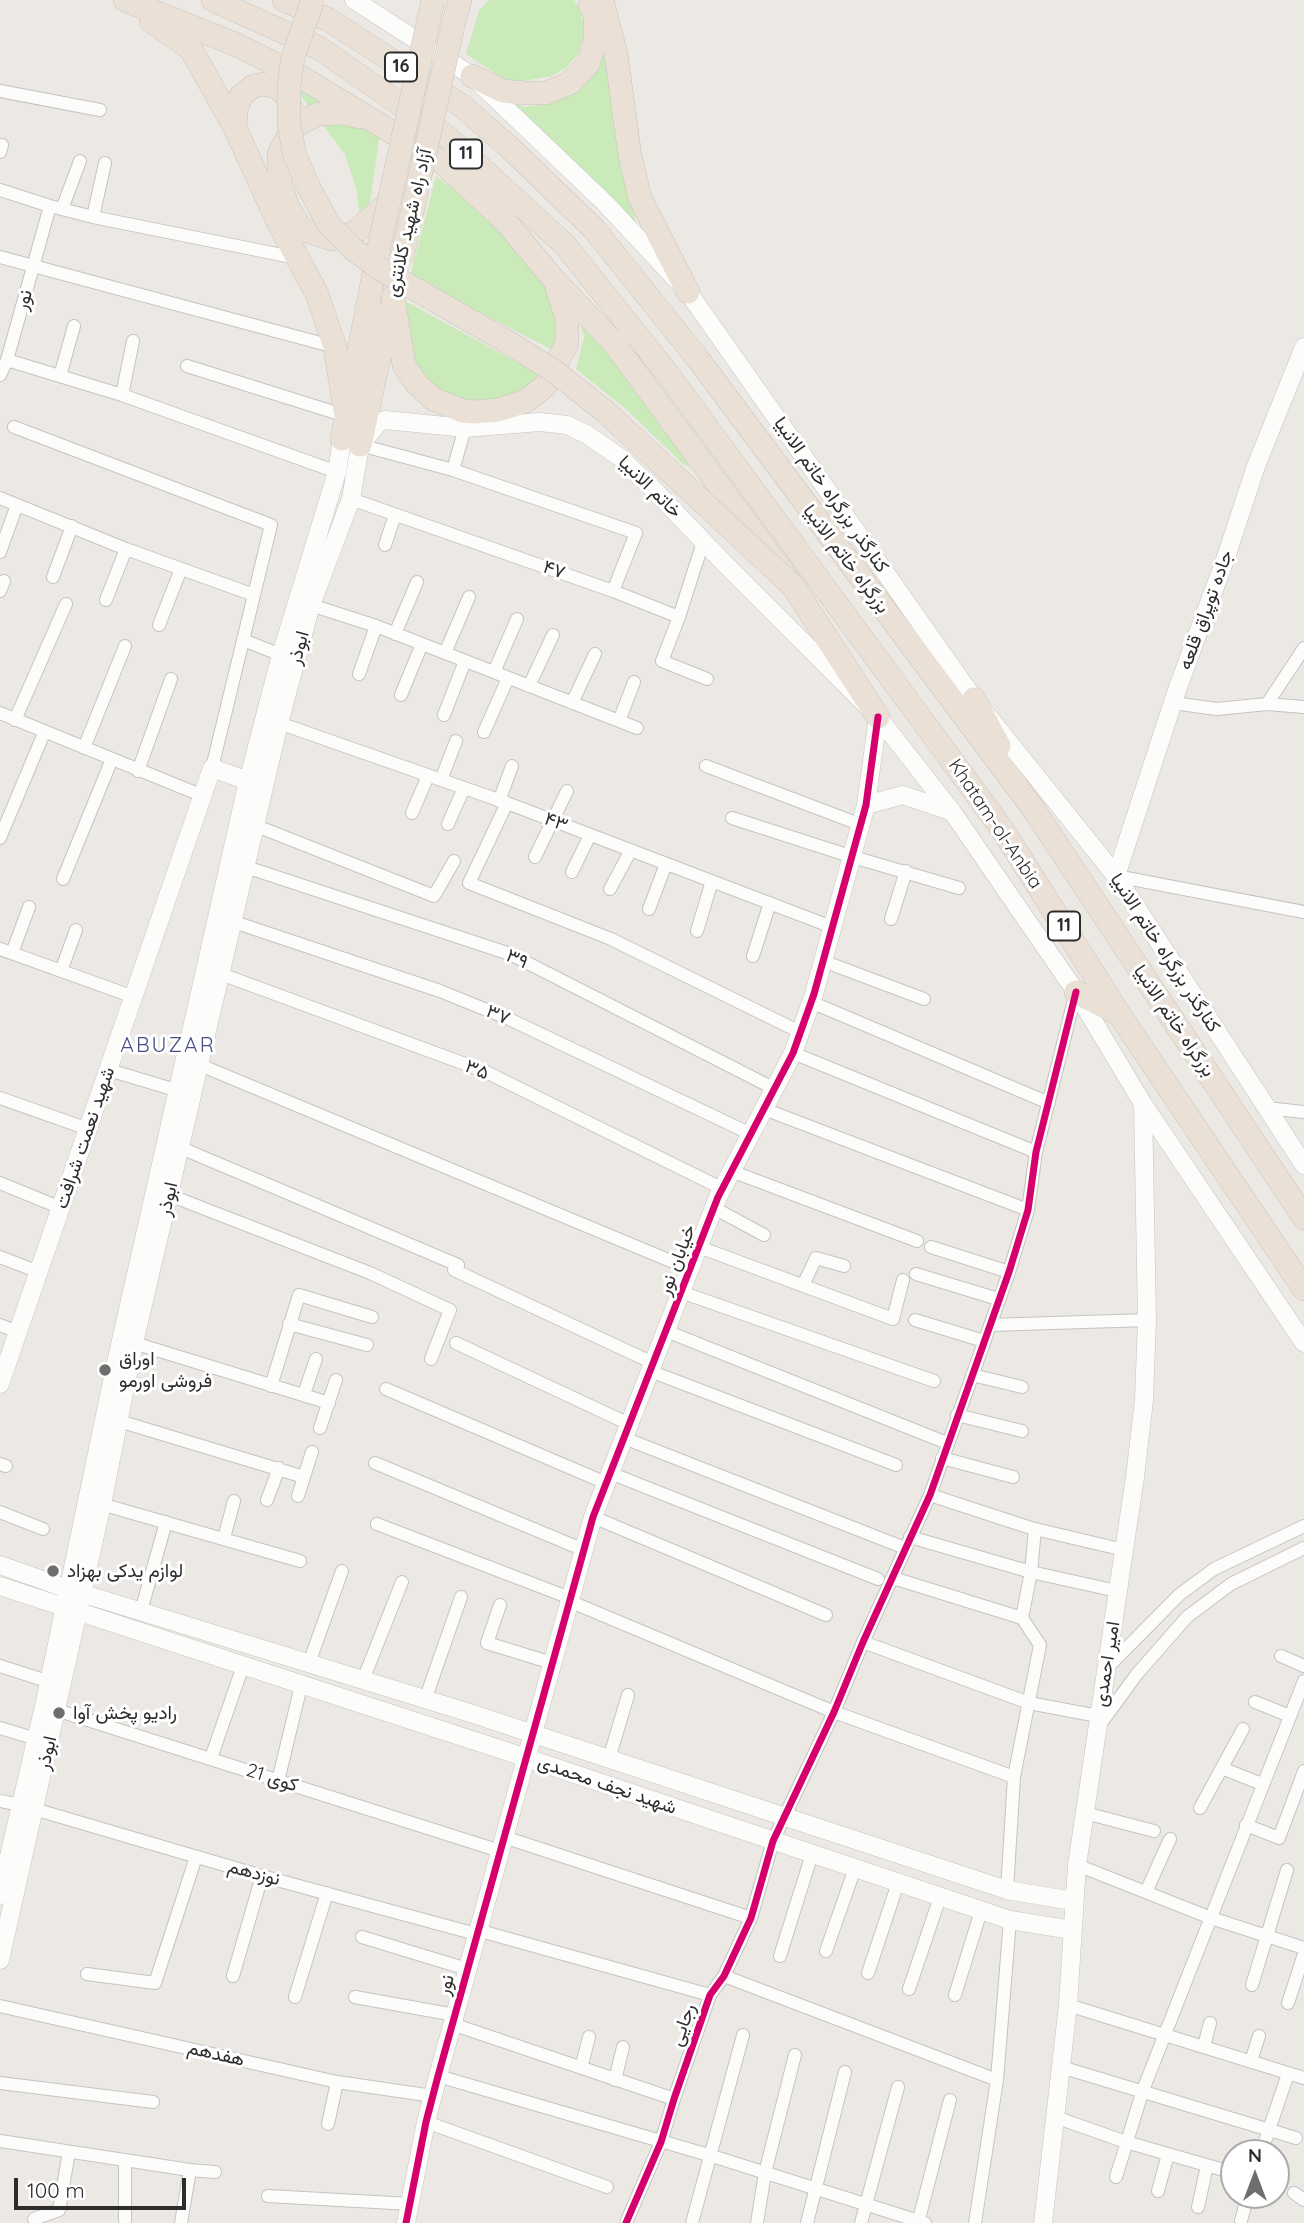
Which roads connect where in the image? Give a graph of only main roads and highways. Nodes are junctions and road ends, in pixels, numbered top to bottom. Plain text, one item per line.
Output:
1 (115, 0) edge
2 (125, 0) edge
3 (213, 0) edge
4 (284, 0) edge
5 (313, 0) edge
6 (354, 0) edge
7 (433, 0) edge
8 (587, 0) edge
9 (602, 0) edge
10 (459, 7) edge
11 (472, 76) junction
12 (373, 120) junction
13 (293, 127) junction
14 (235, 128) junction
15 (509, 147) joint
16 (387, 204) junction
17 (555, 281) junction
18 (688, 292) junction
19 (393, 297) junction
20 (1304, 346) edge
21 (346, 416) junction
22 (351, 442) junction
23 (793, 586) junction
24 (974, 699) junction
25 (878, 717) junction
26 (248, 781) junction
27 (866, 805) junction
28 (1032, 807) junction
29 (950, 811) junction
30 (1116, 876) junction
31 (1076, 992) junction
32 (1119, 1014) junction
33 (1143, 1104) junction
34 (1304, 1165) edge
35 (1304, 1218) edge
36 (1304, 1289) edge
37 (1304, 1343) edge
38 (124, 1360) junction
39 (0, 1384) edge
40 (95, 1502) junction
41 (0, 1565) edge
42 (0, 1586) edge
43 (75, 1591) junction
44 (70, 1610) junction
45 (309, 1663) junction
46 (301, 1686) junction
47 (534, 1734) junction
48 (527, 1758) junction
49 (27, 1807) junction
50 (5, 1849) edge
51 (0, 1895) edge
52 (1073, 1901) junction
53 (1072, 1930) junction
54 (0, 1960) edge
55 (407, 2223) edge
56 (1043, 2223) edge

1 - 14 highway
2 - 12 highway
3 - 32 highway, Khatam-ol-Anbia / 11
4 - 15 highway, بزرگراه خاتم الانبیا / 16
5 - 23 highway, bridge
6 - 11 main road, کنارگذر بزرگراه خاتم الانبیا
7 - 16 highway, آزاد راه شهید کلانتری, bridge
8 - 11 highway
9 - 18 highway
10 - 19 highway, آزاد راه شهید کلانتری / 16, bridge
11 - 18 main road, کنارگذر بزرگراه خاتم الانبیا
12 - 13 highway
12 - 17 highway
13 - 14 highway
13 - 16 highway
14 - 21 highway
15 - 28 highway, بزرگراه خاتم الانبیا / 11
16 - 21 highway, آزاد راه شهید کلانتری, bridge
17 - 19 highway
17 - 23 highway
18 - 24 main road, کنارگذر بزرگراه خاتم الانبیا
19 - 22 highway, آزاد راه شهید کلانتری
20 - 30 main road, جاده توپراق قلعه
21 - 22 highway, آزاد راه شهید کلانتری
22 - 25 main road, خاتم الانبیا
22 - 26 main road, ابوذر
22 - 38 main road, ابوذر
23 - 25 highway
24 - 28 highway
24 - 30 main road, کنارگذر بزرگراه خاتم الانبیا
25 - 27 main road, خیابان نور
25 - 29 main road
26 - 38 main road, ابوذر
26 - 39 main road, شهید نعمت شرافت
27 - 29 main road
27 - 47 main road, خیابان نور
28 - 35 highway, بزرگراه خاتم الانبیا / 11
29 - 31 main road
30 - 34 main road, کنارگذر بزرگراه خاتم الانبیا
31 - 32 highway
31 - 33 main road
32 - 36 highway, Khatam-ol-Anbia / 11
33 - 37 main road
33 - 52 main road, امیر احمدی
38 - 40 main road, ابوذر
38 - 40 main road, ابوذر
40 - 43 main road, ابوذر
41 - 43 main road, شهید نجف محمدی
42 - 44 main road, شهید نجف محمدی
43 - 44 main road, ابوذر
43 - 45 main road, شهید نجف محمدی
44 - 46 main road, شهید نجف محمدی
44 - 49 main road, ابوذر
45 - 46 main road
45 - 47 main road, شهید نجف محمدی
46 - 48 main road, شهید نجف محمدی
47 - 48 main road, خیابان نور
47 - 52 main road, شهید نجف محمدی
48 - 53 main road, شهید نجف محمدی
48 - 55 main road, نور
49 - 50 main road, ابوذر
49 - 54 main road, ابوذر
50 - 51 main road, ابوذر
52 - 53 main road, امیر احمدی
53 - 56 main road, امیر احمدی

